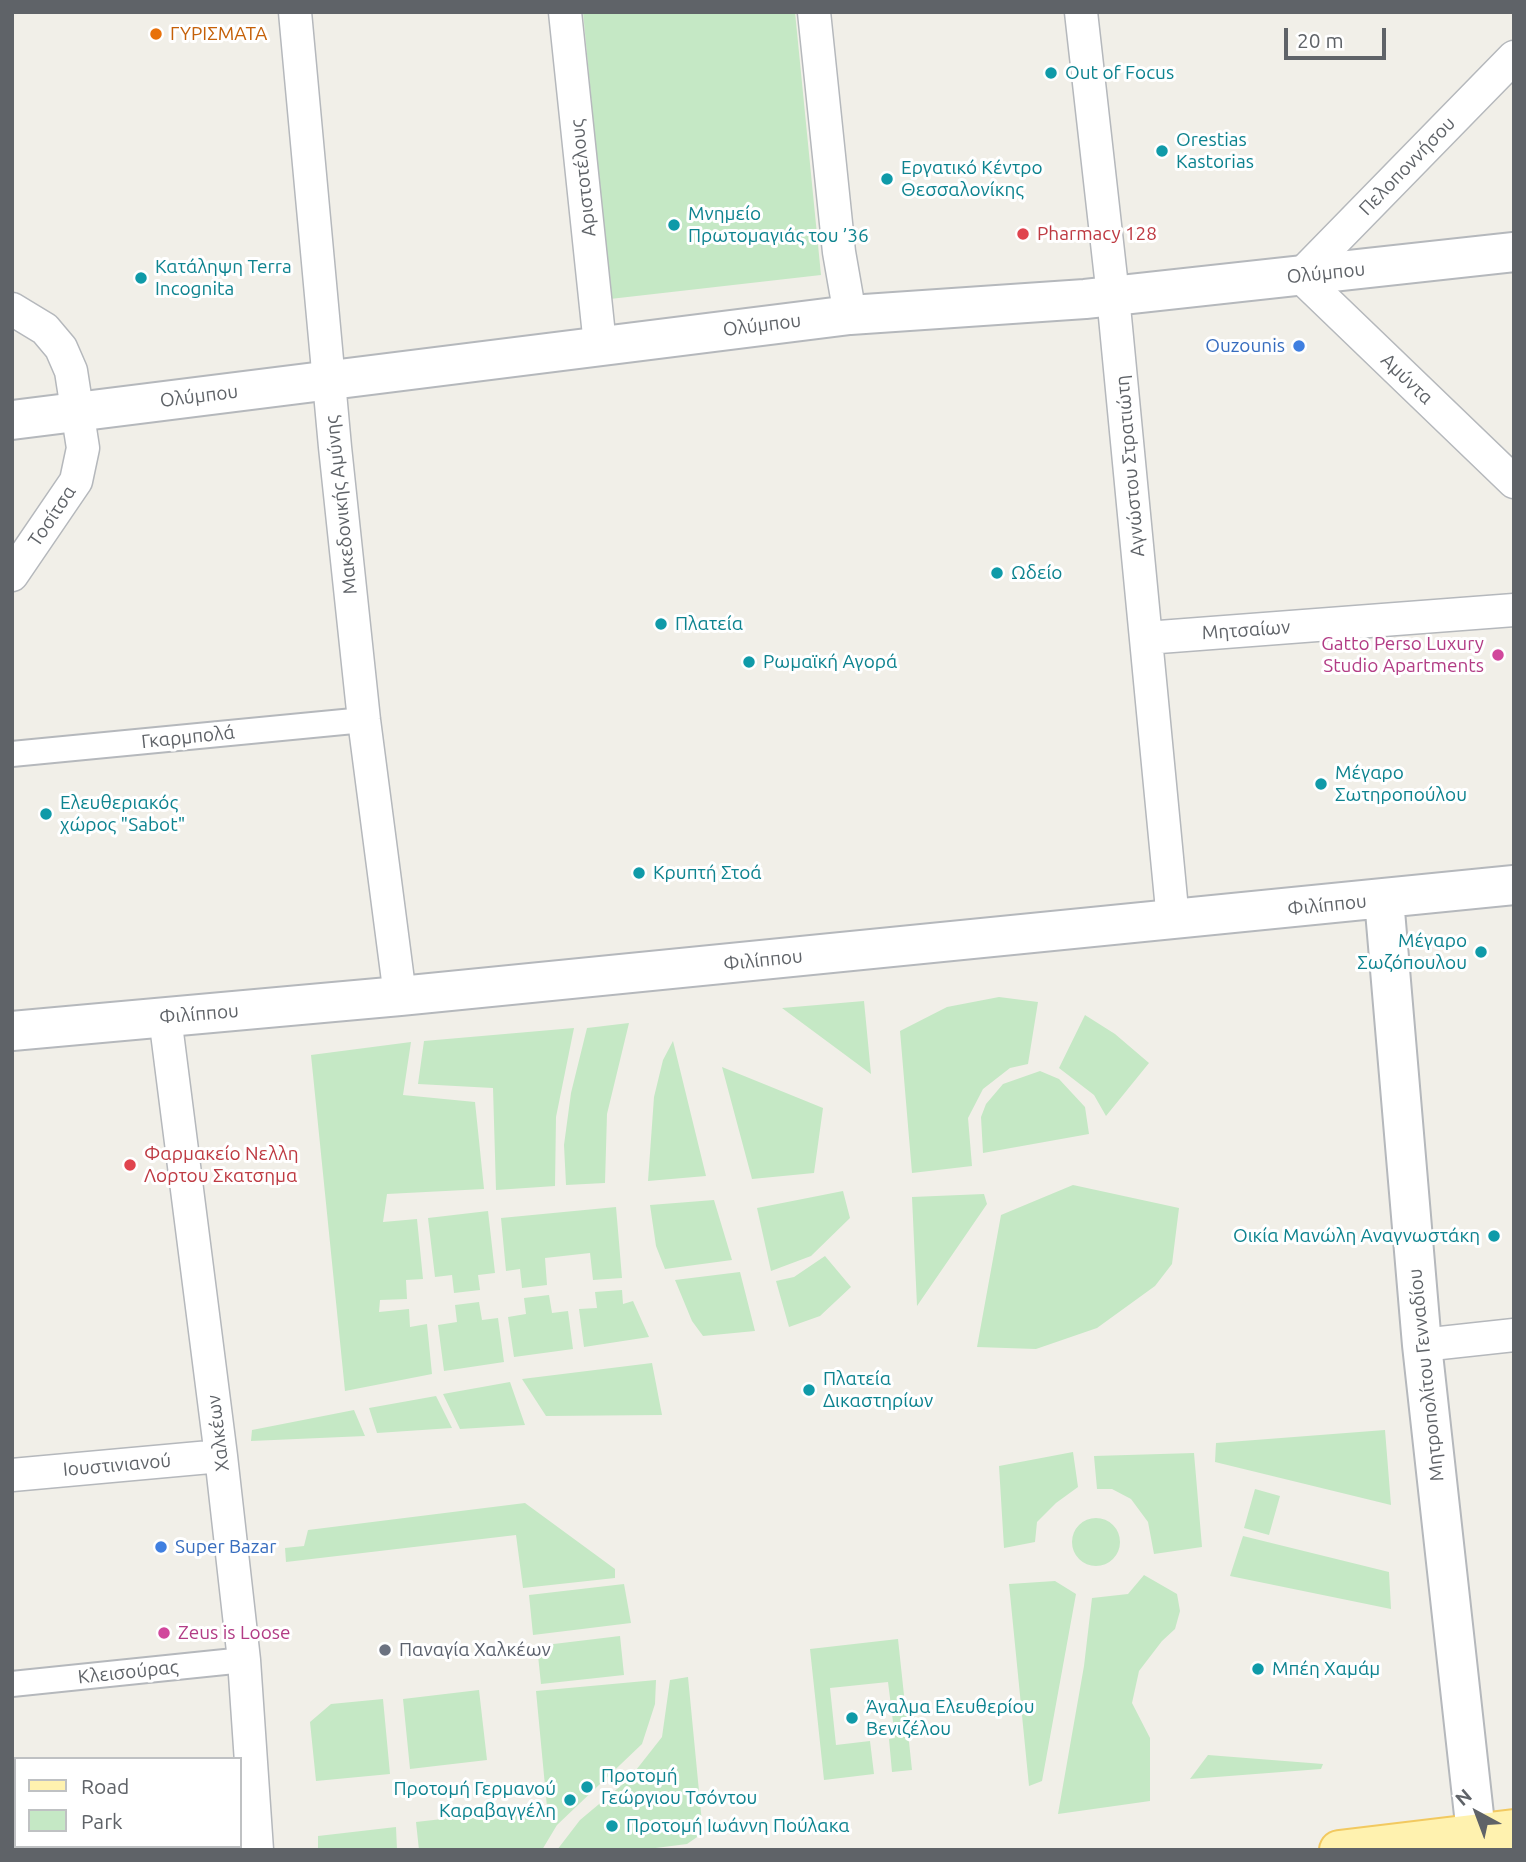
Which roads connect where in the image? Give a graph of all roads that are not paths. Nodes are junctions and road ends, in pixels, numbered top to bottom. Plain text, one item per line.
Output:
1 (295, 12) edge
2 (565, 12) edge
3 (814, 12) edge
4 (1080, 12) edge
5 (1514, 57) edge
6 (1514, 252) edge
7 (1300, 275) junction
8 (1113, 296) junction
9 (12, 309) edge
10 (850, 315) junction
11 (600, 345) junction
12 (328, 380) junction
13 (79, 412) junction
14 (12, 420) edge
15 (1514, 482) edge
16 (12, 575) edge
17 (1514, 610) edge
18 (1146, 638) junction
19 (364, 720) junction
20 (12, 754) edge
21 (1514, 885) edge
22 (1384, 899) junction
23 (1173, 920) junction
24 (400, 996) junction
25 (165, 1017) junction
26 (12, 1031) edge
27 (1514, 1335) edge
28 (1422, 1345) junction
29 (222, 1456) junction
30 (12, 1475) edge
31 (244, 1660) junction
32 (12, 1684) edge
33 (1514, 1829) edge
34 (1477, 1841) edge
35 (257, 1850) edge
36 (1339, 1850) edge

1 - 12 street, Μακεδονικής Αμύνης
2 - 11 street, Αριστοτέλους
3 - 10 street
4 - 8 street, Αγνώστου Στρατιώτη
5 - 7 street, Πελοποννήσου
6 - 7 street, Ολύμπου
7 - 8 street, Ολύμπου
7 - 15 street, Αμύντα
8 - 10 street, Ολύμπου
8 - 18 street, Αγνώστου Στρατιώτη
9 - 13 street, Τοσίτσα
10 - 11 street, Ολύμπου
11 - 12 street, Ολύμπου
12 - 13 street, Ολύμπου
12 - 19 street, Μακεδονικής Αμύνης
13 - 14 street, Ολύμπου
13 - 16 street, Τοσίτσα
17 - 18 street, Μητσαίων
18 - 23 street, Αγνώστου Στρατιώτη
19 - 20 street, Γκαρμπολά
19 - 24 street, Μακεδονικής Αμύνης
21 - 22 street, Φιλίππου
22 - 23 street, Φιλίππου
22 - 28 street, Μητροπολίτου Γενναδίου
23 - 24 street, Φιλίππου
24 - 25 street, Φιλίππου
25 - 26 street, Φιλίππου
25 - 29 street, Χαλκέων
27 - 28 street
28 - 34 street, Μητροπολίτου Γενναδίου
29 - 30 street, Ιουστινιανού
29 - 31 street, Χαλκέων
31 - 32 street, Κλεισούρας
31 - 35 street, Χαλκέων
33 - 34 main road
34 - 36 main road

